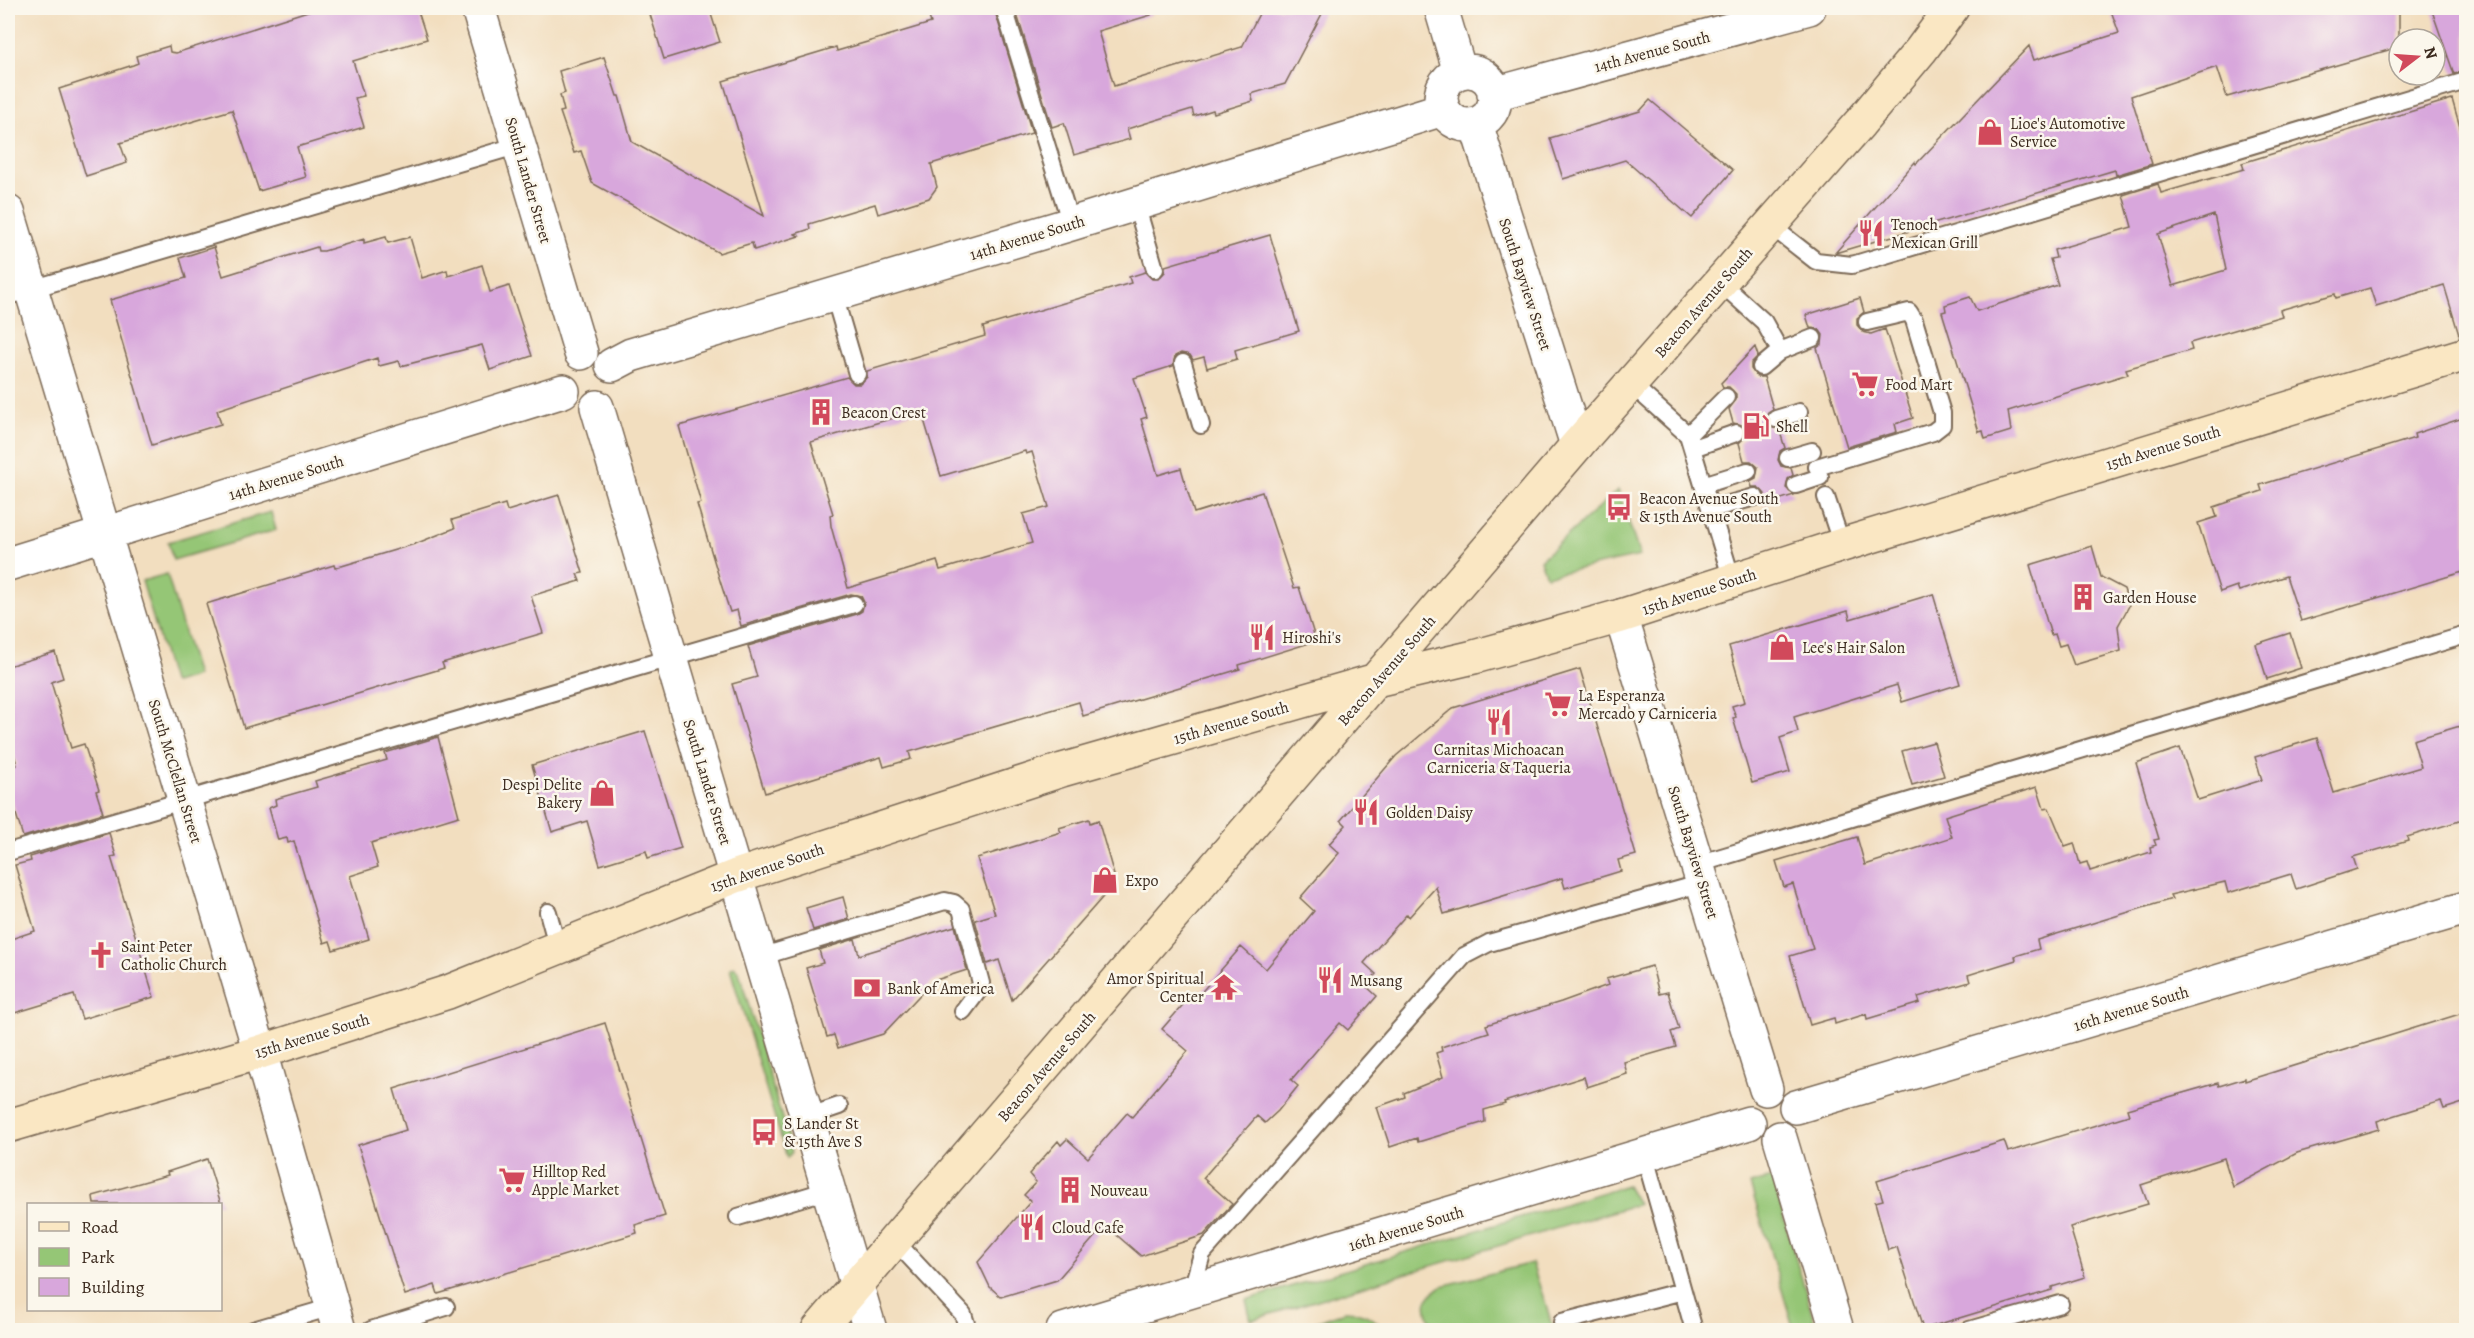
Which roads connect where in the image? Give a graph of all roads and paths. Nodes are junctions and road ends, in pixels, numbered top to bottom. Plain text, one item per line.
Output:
1 (478, 8) edge
2 (1004, 8) edge
3 (1441, 8) edge
4 (1809, 8) edge
5 (1952, 8) edge
6 (1460, 72) junction
7 (2466, 81) edge
8 (1494, 94) junction
9 (1443, 109) junction
10 (1476, 124) junction
11 (519, 145) junction
12 (1136, 204) junction
13 (8, 212) edge
14 (1071, 224) junction
15 (1770, 225) junction
16 (1155, 269) dead end
17 (1721, 282) junction
18 (19, 292) edge
19 (834, 295) junction
20 (1867, 322) dead end
21 (1814, 338) dead end
22 (1780, 351) junction
23 (581, 353) junction
24 (2466, 354) edge
25 (1184, 363) dead end
26 (612, 365) junction
27 (1761, 367) dead end
28 (857, 374) dead end
29 (1630, 384) junction
30 (563, 391) junction
31 (1726, 397) dead end
32 (597, 407) junction
33 (1799, 412) dead end
34 (1776, 419) dead end
35 (1201, 425) dead end
36 (1736, 433) dead end
37 (1690, 441) junction
38 (1577, 445) junction
39 (1812, 451) dead end
40 (1788, 459) dead end
41 (1748, 471) dead end
42 (1796, 484) dead end
43 (1703, 485) junction
44 (1755, 497) dead end
45 (1826, 497) dead end
46 (1711, 509) junction
47 (104, 534) junction
48 (1842, 545) junction
49 (8, 564) edge
50 (1732, 580) junction
51 (854, 604) dead end
52 (1621, 616) junction
53 (2466, 635) edge
54 (671, 658) junction
55 (1376, 680) junction
56 (184, 799) junction
57 (8, 852) edge
58 (1700, 873) junction
59 (736, 876) junction
60 (2466, 908) edge
61 (548, 912) dead end
62 (558, 949) junction
63 (760, 957) junction
64 (963, 1011) dead end
65 (260, 1052) junction
66 (1766, 1089) junction
67 (839, 1106) dead end
68 (1796, 1107) junction
69 (807, 1117) junction
70 (1749, 1123) junction
71 (8, 1126) edge
72 (1780, 1138) junction
73 (1645, 1157) junction
74 (828, 1190) junction
75 (738, 1217) dead end
76 (896, 1242) junction
77 (857, 1288) junction
78 (1683, 1291) junction
79 (1191, 1293) junction
80 (2060, 1304) dead end
81 (446, 1307) dead end
82 (336, 1319) edge
83 (1562, 1322) dead end
84 (253, 1330) edge
85 (371, 1330) edge
86 (818, 1330) edge
87 (870, 1330) edge
88 (968, 1330) edge
89 (1063, 1330) edge
90 (1694, 1330) edge
91 (1837, 1330) edge
92 (1969, 1330) edge

1 - 11 street, South Lander Street
2 - 14 lane
3 - 6 street
4 - 8 street, 14th Avenue South
5 - 15 main road, Beacon Avenue South
6 - 8 street
6 - 9 street
7 - 15 lane
8 - 10 street
9 - 10 street
9 - 12 street, 14th Avenue South
10 - 38 street, South Bayview Street
11 - 18 lane
11 - 23 street, South Lander Street
12 - 14 street, 14th Avenue South
12 - 16 lane
13 - 18 street, South McClellan Street
14 - 19 street, 14th Avenue South
15 - 17 main road, Beacon Avenue South
17 - 22 lane
17 - 29 main road, Beacon Avenue South
18 - 47 street, South McClellan Street
19 - 26 street, 14th Avenue South
19 - 28 lane
20 - 42 lane
21 - 22 lane
22 - 27 lane
23 - 26 street
23 - 30 street
24 - 48 main road, 15th Avenue South
25 - 35 lane
26 - 32 street
29 - 37 lane
29 - 38 main road, Beacon Avenue South
30 - 32 street
30 - 47 street, 14th Avenue South
31 - 37 lane
32 - 54 street, South Lander Street
33 - 34 lane
36 - 37 lane
37 - 43 lane
38 - 55 main road, Beacon Avenue South
39 - 40 lane
41 - 43 lane
43 - 46 lane
44 - 46 lane
45 - 48 lane
46 - 50 lane
47 - 49 street, 14th Avenue South
47 - 56 street, South McClellan Street
48 - 50 main road, 15th Avenue South
50 - 52 main road, 15th Avenue South
51 - 54 lane
52 - 55 main road, 15th Avenue South
52 - 58 street, South Bayview Street
53 - 58 lane
54 - 56 lane
54 - 59 street, South Lander Street
55 - 59 main road, 15th Avenue South
55 - 76 main road, Beacon Avenue South
56 - 57 lane
56 - 65 street, South McClellan Street
58 - 66 street, South Bayview Street
58 - 79 lane
59 - 62 main road, 15th Avenue South
59 - 63 street, South Lander Street
60 - 68 street, 16th Avenue South
61 - 62 lane
62 - 65 main road, 15th Avenue South
63 - 64 lane
63 - 69 street, South Lander Street
65 - 71 main road, 15th Avenue South
65 - 82 street, South McClellan Street
66 - 68 street
66 - 70 street
67 - 69 lane
68 - 72 street
69 - 74 street, South Lander Street
70 - 72 street
70 - 73 street, 16th Avenue South
72 - 91 street
73 - 78 lane
73 - 79 street, 16th Avenue South
74 - 75 lane
74 - 77 street, South Lander Street
76 - 77 main road, Beacon Avenue South
76 - 88 lane
77 - 86 main road, Beacon Avenue South
77 - 87 street, South Lander Street
78 - 83 lane
78 - 90 lane
79 - 89 street, 16th Avenue South
80 - 92 lane
81 - 85 lane
82 - 84 lane

